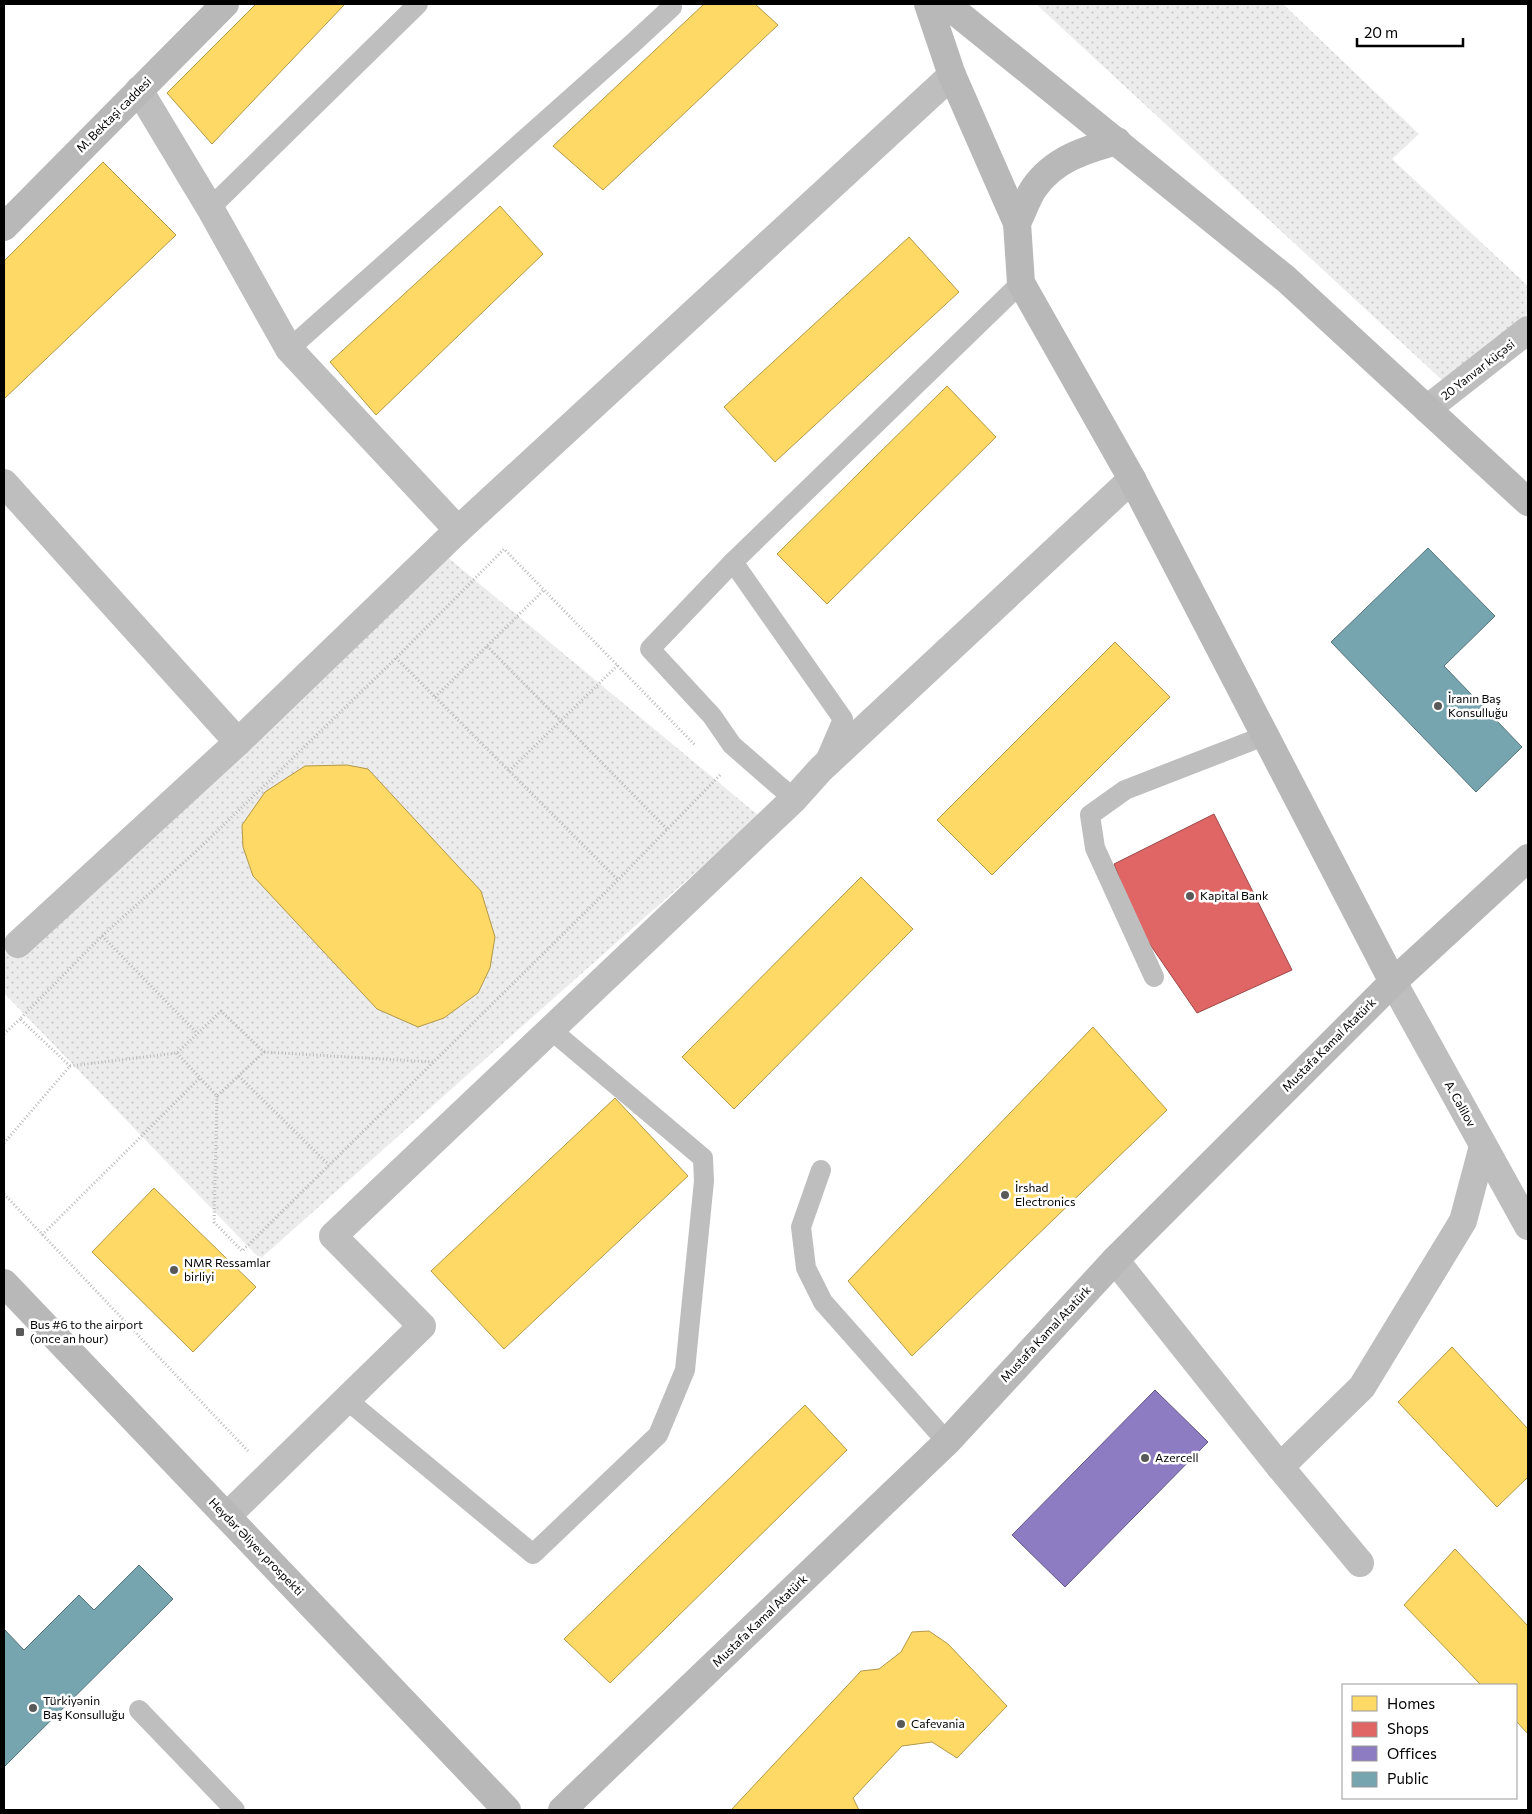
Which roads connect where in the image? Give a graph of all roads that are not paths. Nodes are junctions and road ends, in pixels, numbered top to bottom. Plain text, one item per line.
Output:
1 (225, 4) edge
2 (418, 4) edge
3 (670, 4) edge
4 (928, 4) edge
5 (946, 4) edge
6 (952, 75) junction
7 (139, 90) junction
8 (1117, 141) junction
9 (210, 208) junction
10 (1017, 223) junction
11 (4, 227) edge
12 (1021, 283) junction
13 (1528, 330) edge
14 (289, 349) junction
15 (1428, 409) junction
16 (1132, 478) junction
17 (4, 482) edge
18 (1528, 502) edge
19 (458, 530) junction
20 (733, 562) junction
21 (1264, 736) junction
22 (238, 742) junction
23 (821, 769) junction
24 (794, 799) junction
25 (1528, 858) edge
26 (18, 944) dead end
27 (1154, 977) dead end
28 (1392, 982) junction
29 (550, 1029) junction
30 (1483, 1146) junction
31 (821, 1170) dead end
32 (1528, 1226) edge
33 (1115, 1260) junction
34 (4, 1283) edge
35 (347, 1400) junction
36 (946, 1442) junction
37 (1280, 1467) junction
38 (227, 1516) junction
39 (1360, 1564) dead end
40 (139, 1710) dead end
41 (235, 1810) edge
42 (507, 1810) edge
43 (562, 1810) edge

1 - 7 main road, M. Bektaşi caddesi
2 - 9 lane
3 - 14 lane
4 - 6 main road
5 - 8 main road
6 - 10 main road
6 - 19 street
7 - 9 street
7 - 11 main road, M. Bektaşi caddesi
8 - 10 main road
8 - 15 main road
9 - 14 street
10 - 12 main road
12 - 16 main road
12 - 20 lane
13 - 15 street, 20 Yanvar küçəsi
14 - 19 street
15 - 18 main road
16 - 21 main road
16 - 23 street
17 - 22 street
19 - 22 street
20 - 23 lane
20 - 24 lane
21 - 27 lane
21 - 28 main road
22 - 26 street
23 - 24 street
24 - 29 street
25 - 28 main road, Mustafa Kamal Atatürk
28 - 30 street, A. Cəlilov
28 - 33 main road, Mustafa Kamal Atatürk
29 - 35 street
29 - 35 lane
30 - 32 street, A. Cəlilov
30 - 37 street
31 - 36 lane
33 - 36 main road, Mustafa Kamal Atatürk
33 - 37 street
34 - 38 main road, Heydər Əliyev prospekti
35 - 38 street
36 - 43 main road, Mustafa Kamal Atatürk
37 - 39 street
38 - 42 main road, Heydər Əliyev prospekti
40 - 41 lane

